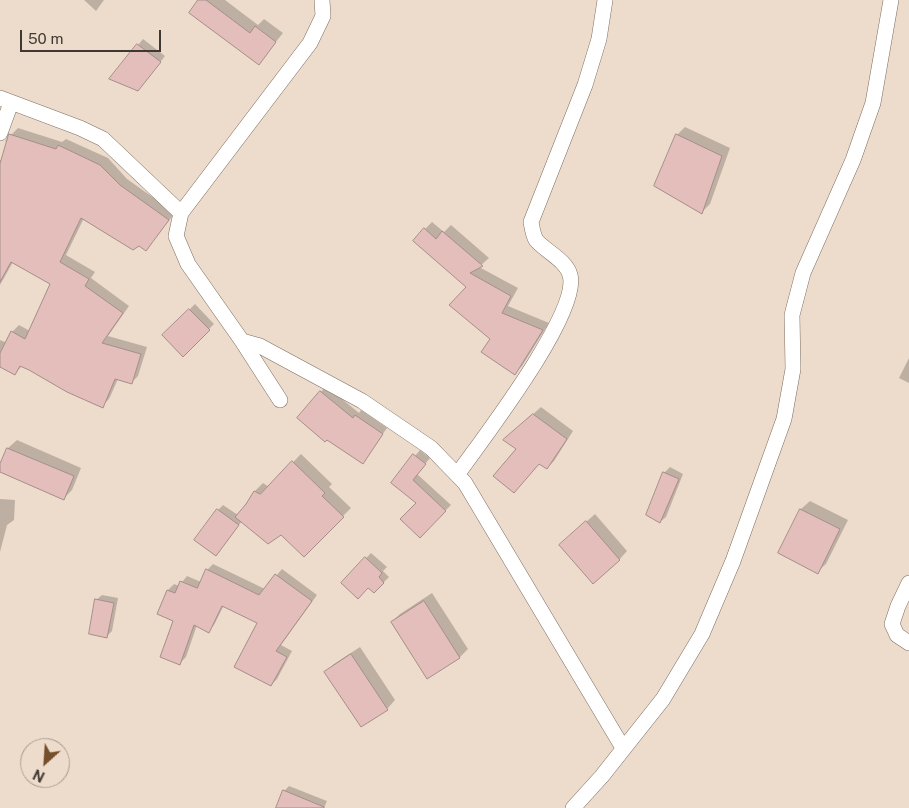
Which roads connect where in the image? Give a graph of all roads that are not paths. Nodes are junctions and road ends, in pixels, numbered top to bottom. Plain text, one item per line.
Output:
1 (322, 0) edge
2 (605, 0) edge
3 (891, 0) edge
4 (6, 100) edge
5 (0, 133) edge
6 (181, 213) junction
7 (242, 341) junction
8 (280, 400) dead end
9 (457, 475) junction
10 (909, 583) edge
11 (909, 643) edge
12 (623, 748) junction
13 (573, 808) edge

1 - 6 street
2 - 9 street
3 - 12 street
4 - 5 street
4 - 6 street
6 - 7 street
7 - 8 street
7 - 9 street
9 - 12 street
10 - 11 street
12 - 13 street

